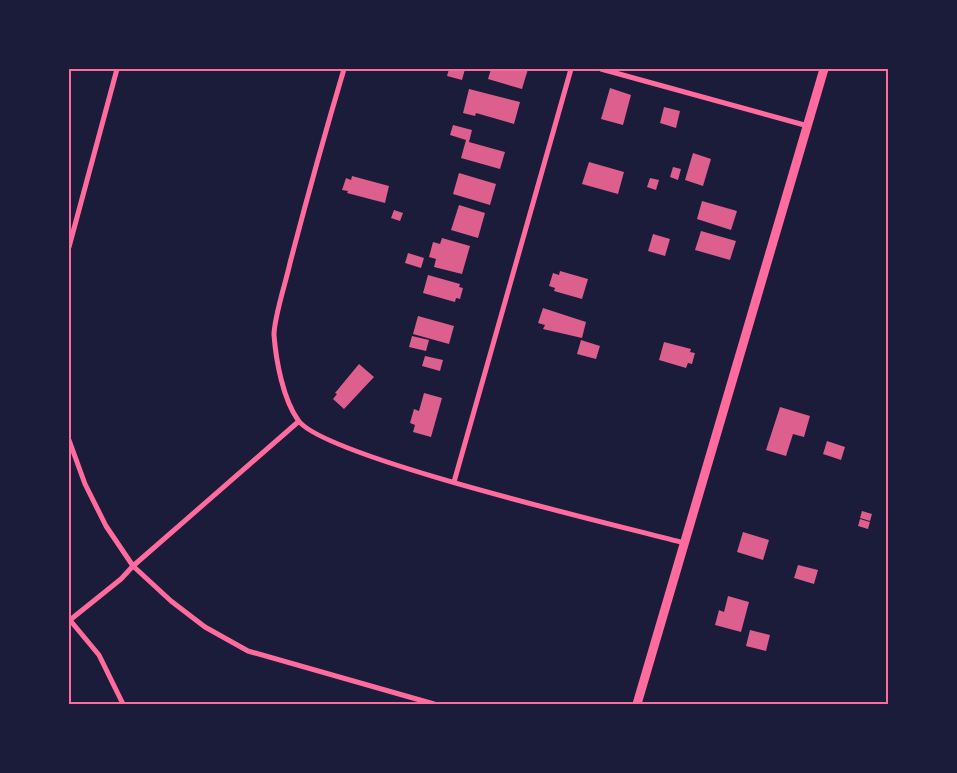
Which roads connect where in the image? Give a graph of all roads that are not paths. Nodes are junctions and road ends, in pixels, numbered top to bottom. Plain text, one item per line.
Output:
1 (117, 69) edge
2 (344, 69) edge
3 (571, 69) edge
4 (601, 69) edge
5 (824, 69) edge
6 (808, 126) junction
7 (69, 247) edge
8 (298, 422) junction
9 (69, 440) edge
10 (454, 482) junction
11 (684, 543) junction
12 (133, 566) junction
13 (70, 620) edge
14 (123, 704) edge
15 (434, 704) edge
16 (637, 704) edge

1 - 7 street
2 - 8 street
3 - 10 street
4 - 6 street
5 - 6 street
6 - 11 street
8 - 10 street
8 - 12 street
9 - 12 street
10 - 11 street
11 - 16 street
12 - 13 street
12 - 15 street
13 - 14 street

